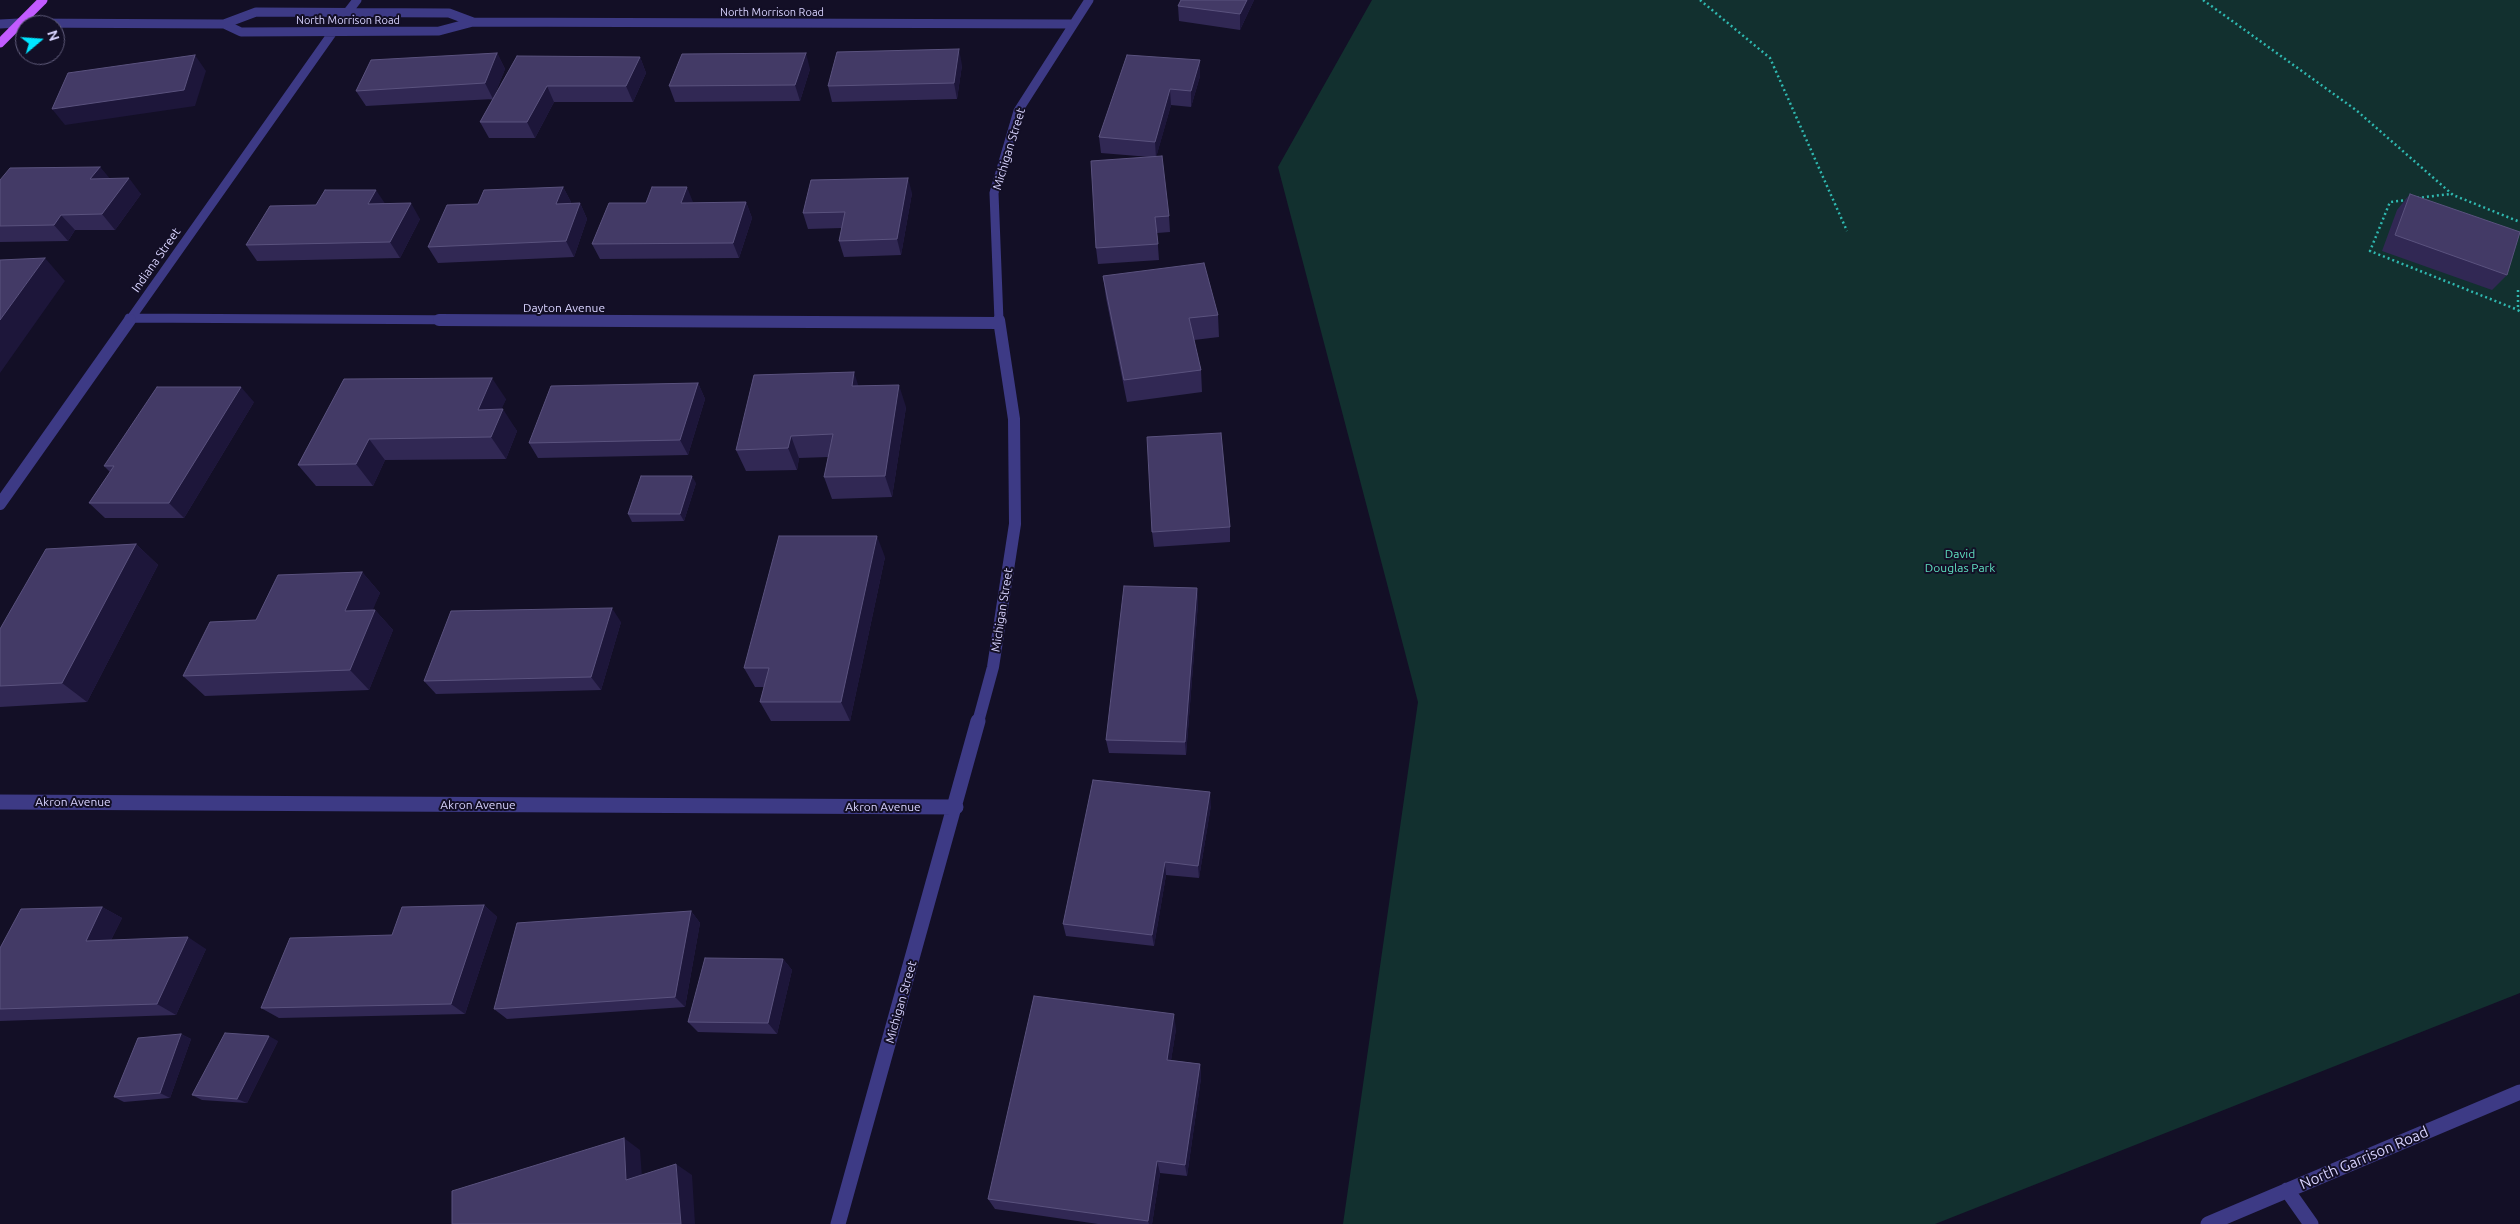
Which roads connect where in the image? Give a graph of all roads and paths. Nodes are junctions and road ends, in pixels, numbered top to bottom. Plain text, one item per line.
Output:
1 (43, 0) edge
2 (356, 0) edge
3 (1089, 0) edge
4 (1700, 0) edge
5 (2202, 0) edge
6 (347, 13) junction
7 (28, 15) edge
8 (473, 22) junction
9 (0, 24) edge
10 (15, 24) edge
11 (65, 24) edge
12 (224, 24) junction
13 (1072, 24) junction
14 (15, 28) edge
15 (333, 32) junction
16 (0, 43) edge
17 (2451, 194) junction
18 (2520, 222) edge
19 (1847, 231) dead end
20 (2520, 284) edge
21 (2519, 291) edge
22 (2519, 311) edge
23 (129, 318) junction
24 (999, 323) junction
25 (0, 504) edge
26 (0, 802) edge
27 (956, 807) junction
28 (2520, 1092) edge
29 (2287, 1190) junction
30 (838, 1224) edge
31 (2208, 1224) edge
32 (2311, 1224) edge

1 - 7 main road
2 - 6 street
3 - 13 street, Michigan Street
4 - 19 path
5 - 17 path
6 - 8 street, North Morrison Road
6 - 12 street, North Morrison Road
8 - 13 street, North Morrison Road
8 - 15 street, North Morrison Road
9 - 10 street, North Morrison Road
11 - 12 street, North Morrison Road
12 - 15 street, North Morrison Road
13 - 24 street, Michigan Street
14 - 16 main road
15 - 23 street, Indiana Street
17 - 18 path
17 - 22 path
20 - 21 path
21 - 22 path
23 - 24 street, Dayton Avenue
23 - 25 street, Indiana Street
24 - 27 street, Michigan Street
26 - 27 street, Akron Avenue
27 - 30 street, Michigan Street
28 - 29 street, North Garrison Road
29 - 31 street, North Garrison Road
29 - 32 street

